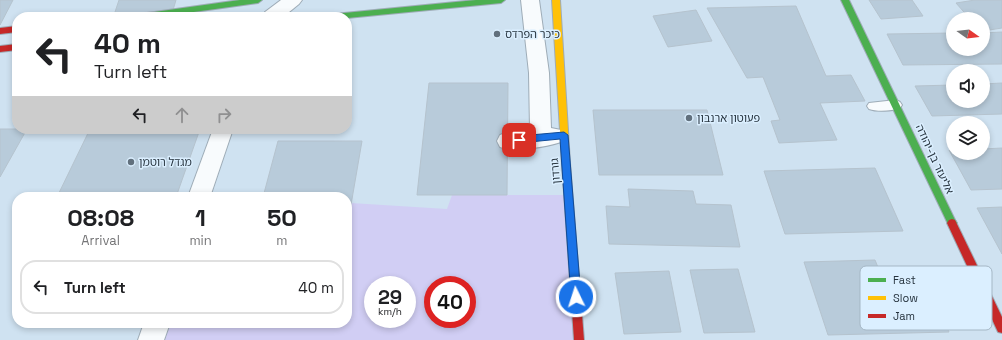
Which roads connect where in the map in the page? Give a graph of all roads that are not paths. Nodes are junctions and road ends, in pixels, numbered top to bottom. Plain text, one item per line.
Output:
1 (258, 0) edge
2 (293, 0) edge
3 (501, 0) edge
4 (530, 0) edge
5 (556, 0) edge
6 (845, 0) edge
7 (204, 4) edge
8 (180, 12) edge
9 (277, 12) edge
10 (352, 15) edge
11 (12, 30) edge
12 (0, 31) edge
13 (12, 48) edge
14 (0, 49) edge
15 (896, 105) junction
16 (873, 106) dead end
17 (221, 134) edge
18 (564, 135) junction
19 (541, 137) junction
20 (508, 141) dead end
21 (201, 192) edge
22 (973, 266) edge
23 (992, 307) edge
24 (155, 328) edge
25 (1002, 328) edge
26 (151, 340) edge
27 (579, 340) edge

1 - 7 street
2 - 9 street
3 - 10 street
4 - 19 street
5 - 18 street, גורדון
6 - 15 street, אליעזר בן-יהודה
7 - 8 street
11 - 12 street
13 - 14 street
15 - 16 lane
15 - 22 street, אליעזר בן-יהודה
17 - 21 street
18 - 19 street
18 - 27 street, גורדון
19 - 20 street
23 - 25 street, אליעזר בן-יהודה
24 - 26 street

